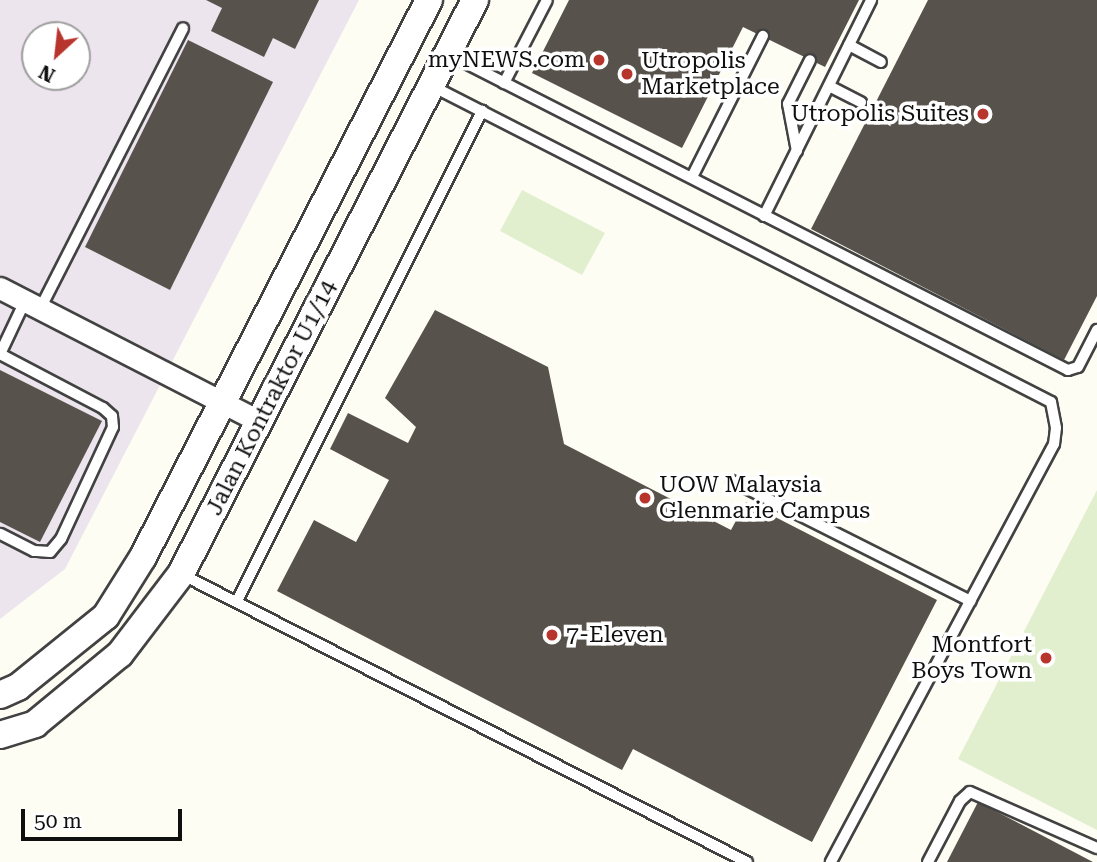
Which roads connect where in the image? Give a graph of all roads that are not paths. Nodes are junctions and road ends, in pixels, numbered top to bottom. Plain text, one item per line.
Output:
1 (429, 0) edge
2 (475, 0) edge
3 (547, 0) edge
4 (871, 0) edge
5 (183, 28) dead end
6 (763, 36) dead end
7 (849, 45) junction
8 (448, 54) junction
9 (810, 60) dead end
10 (881, 62) dead end
11 (504, 83) junction
12 (432, 86) junction
13 (829, 86) junction
14 (861, 102) dead end
15 (482, 111) junction
16 (797, 151) junction
17 (692, 177) junction
18 (764, 216) junction
19 (0, 288) edge
20 (33, 305) junction
21 (1097, 330) edge
22 (0, 354) edge
23 (222, 402) junction
24 (261, 422) junction
25 (732, 481) dead end
26 (0, 534) edge
27 (181, 574) junction
28 (237, 601) junction
29 (971, 601) junction
30 (0, 695) edge
31 (0, 735) edge
32 (1097, 848) edge
33 (747, 862) edge
34 (831, 862) edge
35 (928, 862) edge

1 - 23 street, Jalan Kontraktor U1/14
2 - 8 street, Jalan Kontraktor U1/14
3 - 11 lane
4 - 7 lane
5 - 20 lane
6 - 17 lane
7 - 10 lane
7 - 13 lane
8 - 11 lane
8 - 12 street, Jalan Kontraktor U1/14
9 - 16 lane
11 - 17 lane
12 - 15 lane
12 - 24 street, Jalan Kontraktor U1/14
13 - 14 lane
13 - 16 lane
15 - 28 lane
15 - 29 lane
16 - 18 lane
17 - 18 lane
18 - 21 lane
19 - 20 street
20 - 22 lane
20 - 23 street
22 - 26 lane
23 - 24 street
23 - 30 street, Jalan Kontraktor U1/14
24 - 27 street, Jalan Kontraktor U1/14
25 - 29 lane
27 - 28 lane
27 - 31 street, Jalan Kontraktor U1/14
28 - 33 lane
29 - 34 lane
32 - 35 lane

